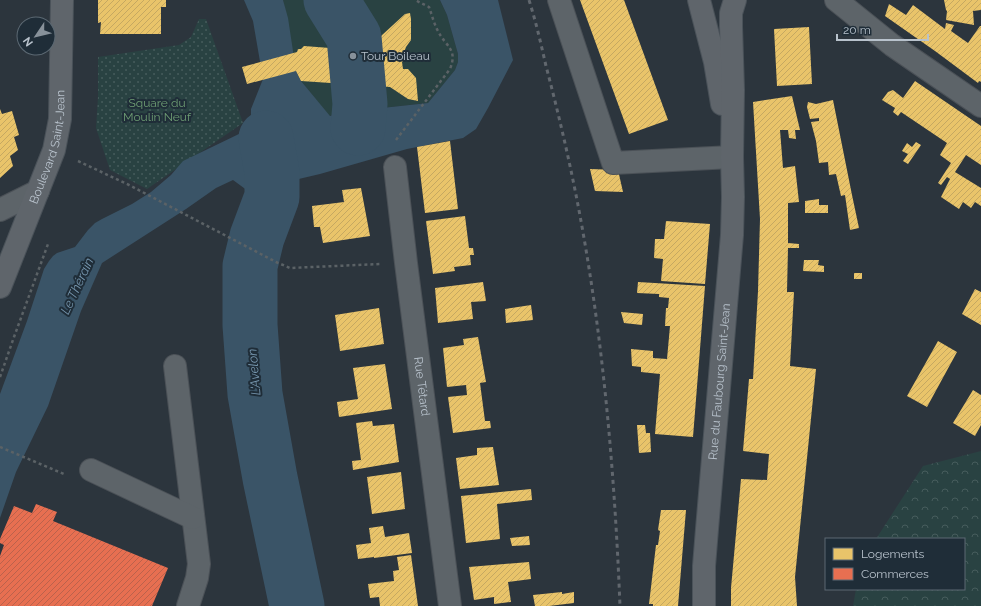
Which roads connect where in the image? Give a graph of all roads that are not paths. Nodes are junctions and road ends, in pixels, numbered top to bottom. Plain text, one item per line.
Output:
1 (62, 0) edge
2 (559, 0) edge
3 (698, 0) edge
4 (734, 0) edge
5 (836, 0) edge
6 (851, 8) edge
7 (981, 106) edge
8 (732, 157) junction
9 (395, 167) dead end
10 (38, 191) junction
11 (0, 210) edge
12 (0, 287) edge
13 (176, 366) dead end
14 (91, 470) dead end
15 (193, 518) junction
16 (188, 606) edge
17 (450, 606) edge
18 (704, 606) edge

1 - 10 main road, Boulevard Saint-Jean
2 - 8 street
3 - 8 main road, Rue du Faubourg Saint-Jean
4 - 8 main road, Rue du Faubourg Saint-Jean
5 - 6 street
6 - 7 street
8 - 18 main road, Rue du Faubourg Saint-Jean
9 - 17 street, Rue Tétard
10 - 11 street
10 - 12 main road, Boulevard Saint-Jean
13 - 15 street
14 - 15 street
15 - 16 street

